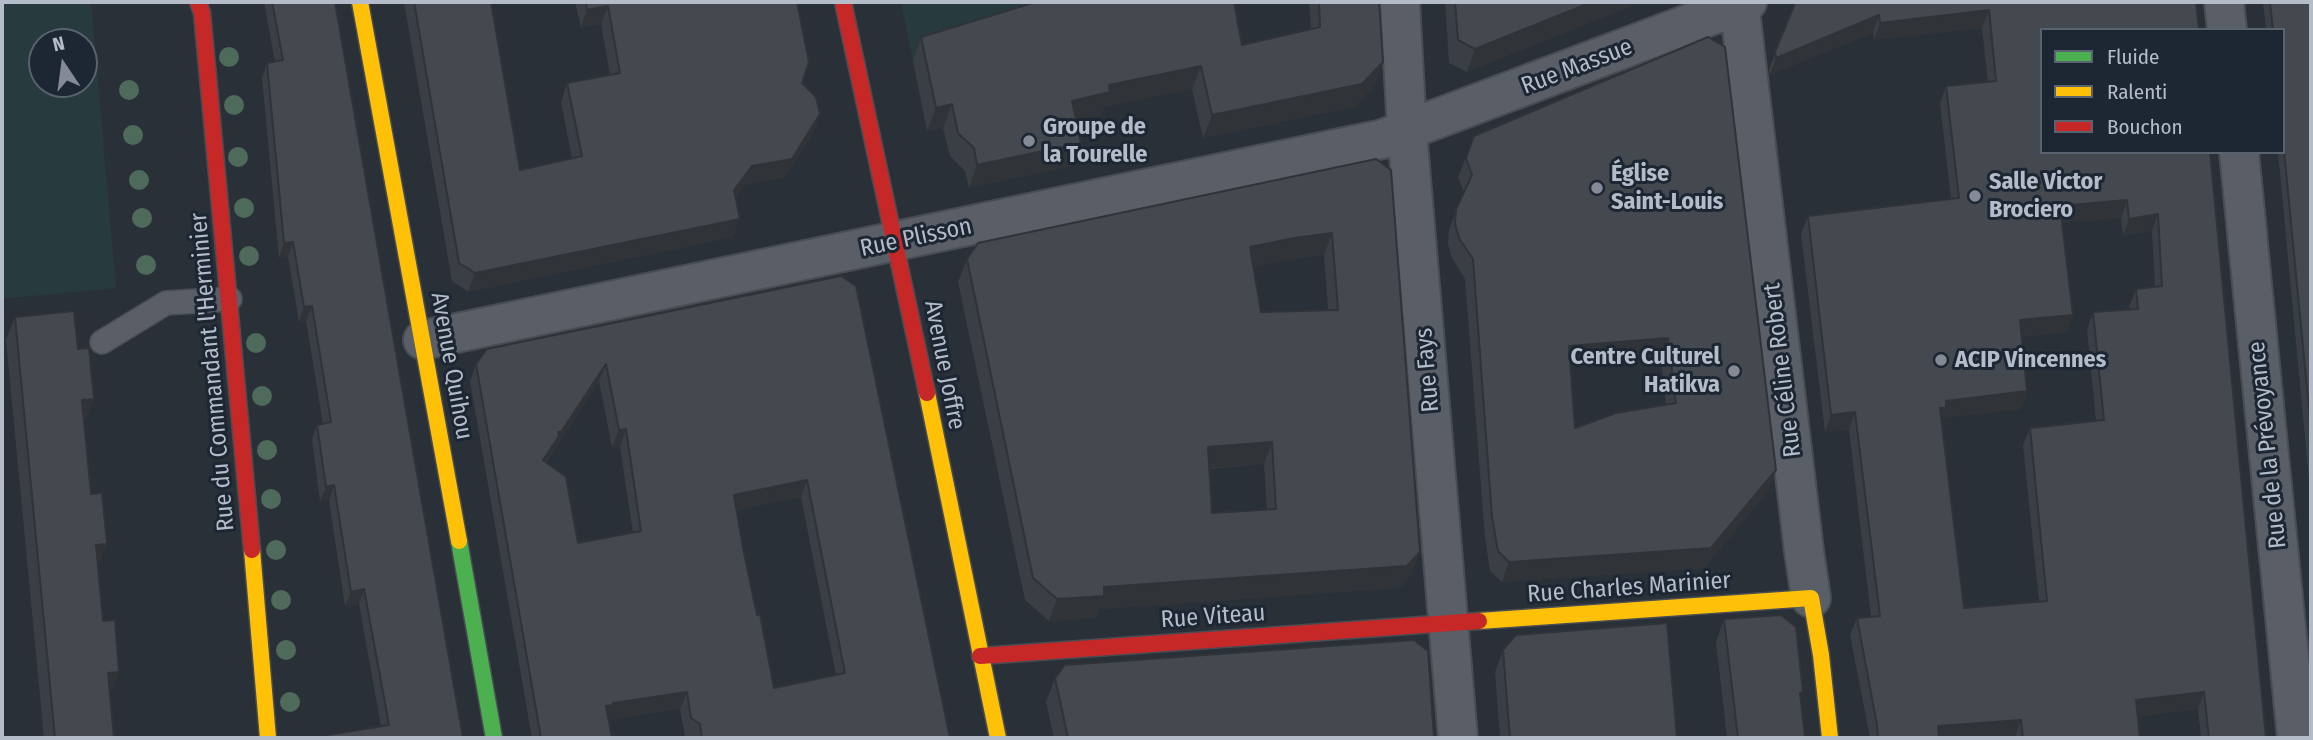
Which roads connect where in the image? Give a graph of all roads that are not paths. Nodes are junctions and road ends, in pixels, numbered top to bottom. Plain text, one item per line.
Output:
1 (198, 2) edge
2 (360, 2) edge
3 (843, 2) edge
4 (1400, 2) edge
5 (2224, 2) edge
6 (1742, 3) edge
7 (2227, 28) edge
8 (1407, 131) junction
9 (2239, 154) edge
10 (895, 243) junction
11 (230, 299) junction
12 (423, 340) junction
13 (103, 342) dead end
14 (1811, 598) junction
15 (1450, 624) junction
16 (979, 656) junction
17 (268, 738) edge
18 (494, 738) edge
19 (998, 738) edge
20 (1458, 738) edge
21 (1830, 738) edge
22 (2297, 738) edge

1 - 11 street, Rue du Commandant l'Herminier
2 - 12 street, Avenue Quihou
3 - 10 street, Avenue Joffre
4 - 8 street, Rue Fays
5 - 7 street
6 - 8 street, Rue Massue
6 - 14 street, Rue Céline Robert
8 - 10 street, Rue Plisson
8 - 15 street, Rue Fays
9 - 22 street, Rue de la Prévoyance
10 - 12 street, Rue Plisson
10 - 16 street, Avenue Joffre
11 - 13 lane
11 - 17 street, Rue du Commandant l'Herminier
12 - 18 street, Avenue Quihou
14 - 15 street, Rue Charles Marinier
14 - 21 street, Rue Céline Robert
15 - 16 street, Rue Viteau
15 - 20 street, Rue Fays
16 - 19 street, Avenue Joffre

